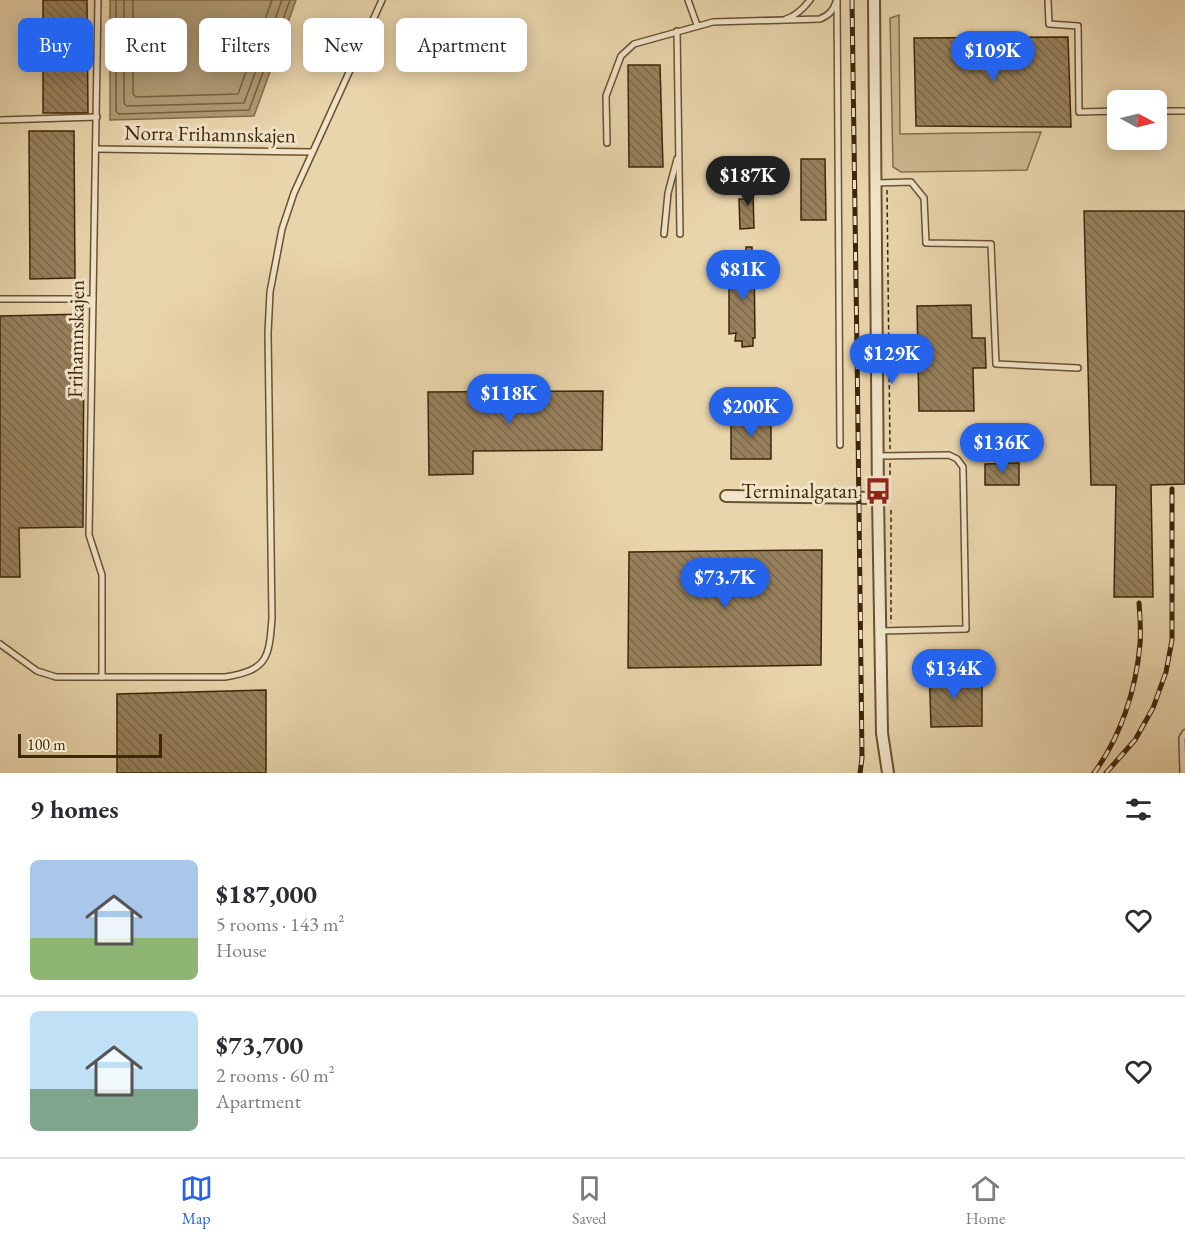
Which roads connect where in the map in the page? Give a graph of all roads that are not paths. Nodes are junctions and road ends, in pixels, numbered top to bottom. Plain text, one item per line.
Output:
1 (98, 0) edge
2 (382, 0) edge
3 (688, 0) edge
4 (810, 0) edge
5 (836, 0) edge
6 (874, 0) edge
7 (1048, 0) edge
8 (781, 20) junction
9 (697, 25) junction
10 (677, 31) junction
11 (1107, 111) edge
12 (1167, 111) edge
13 (1185, 111) edge
14 (97, 117) junction
15 (680, 119) junction
16 (0, 120) edge
17 (607, 143) dead end
18 (96, 149) junction
19 (312, 152) junction
20 (881, 182) junction
21 (664, 234) dead end
22 (680, 234) dead end
23 (0, 299) edge
24 (93, 299) junction
25 (1078, 368) dead end
26 (840, 444) dead end
27 (878, 456) junction
28 (726, 496) dead end
29 (878, 498) junction
30 (886, 631) junction
31 (0, 644) edge
32 (102, 677) junction
33 (1185, 733) edge
34 (888, 773) edge
35 (1183, 773) edge

1 - 14 lane, Frihamnskajen
2 - 19 lane, Norra Frihamnskajen
3 - 9 lane
4 - 8 lane
5 - 8 lane
5 - 26 lane
6 - 20 street
7 - 11 lane
8 - 9 lane
9 - 10 lane
10 - 15 lane
10 - 17 lane
12 - 13 lane
14 - 16 lane
14 - 18 lane, Frihamnskajen
15 - 21 lane
15 - 22 lane
18 - 19 lane, Norra Frihamnskajen
18 - 24 lane, Frihamnskajen
19 - 32 lane
20 - 25 lane
20 - 27 street
23 - 24 lane
24 - 32 lane, Frihamnskajen
27 - 29 street
27 - 30 lane
28 - 29 street
29 - 30 street
30 - 34 street
31 - 32 lane
33 - 35 lane

